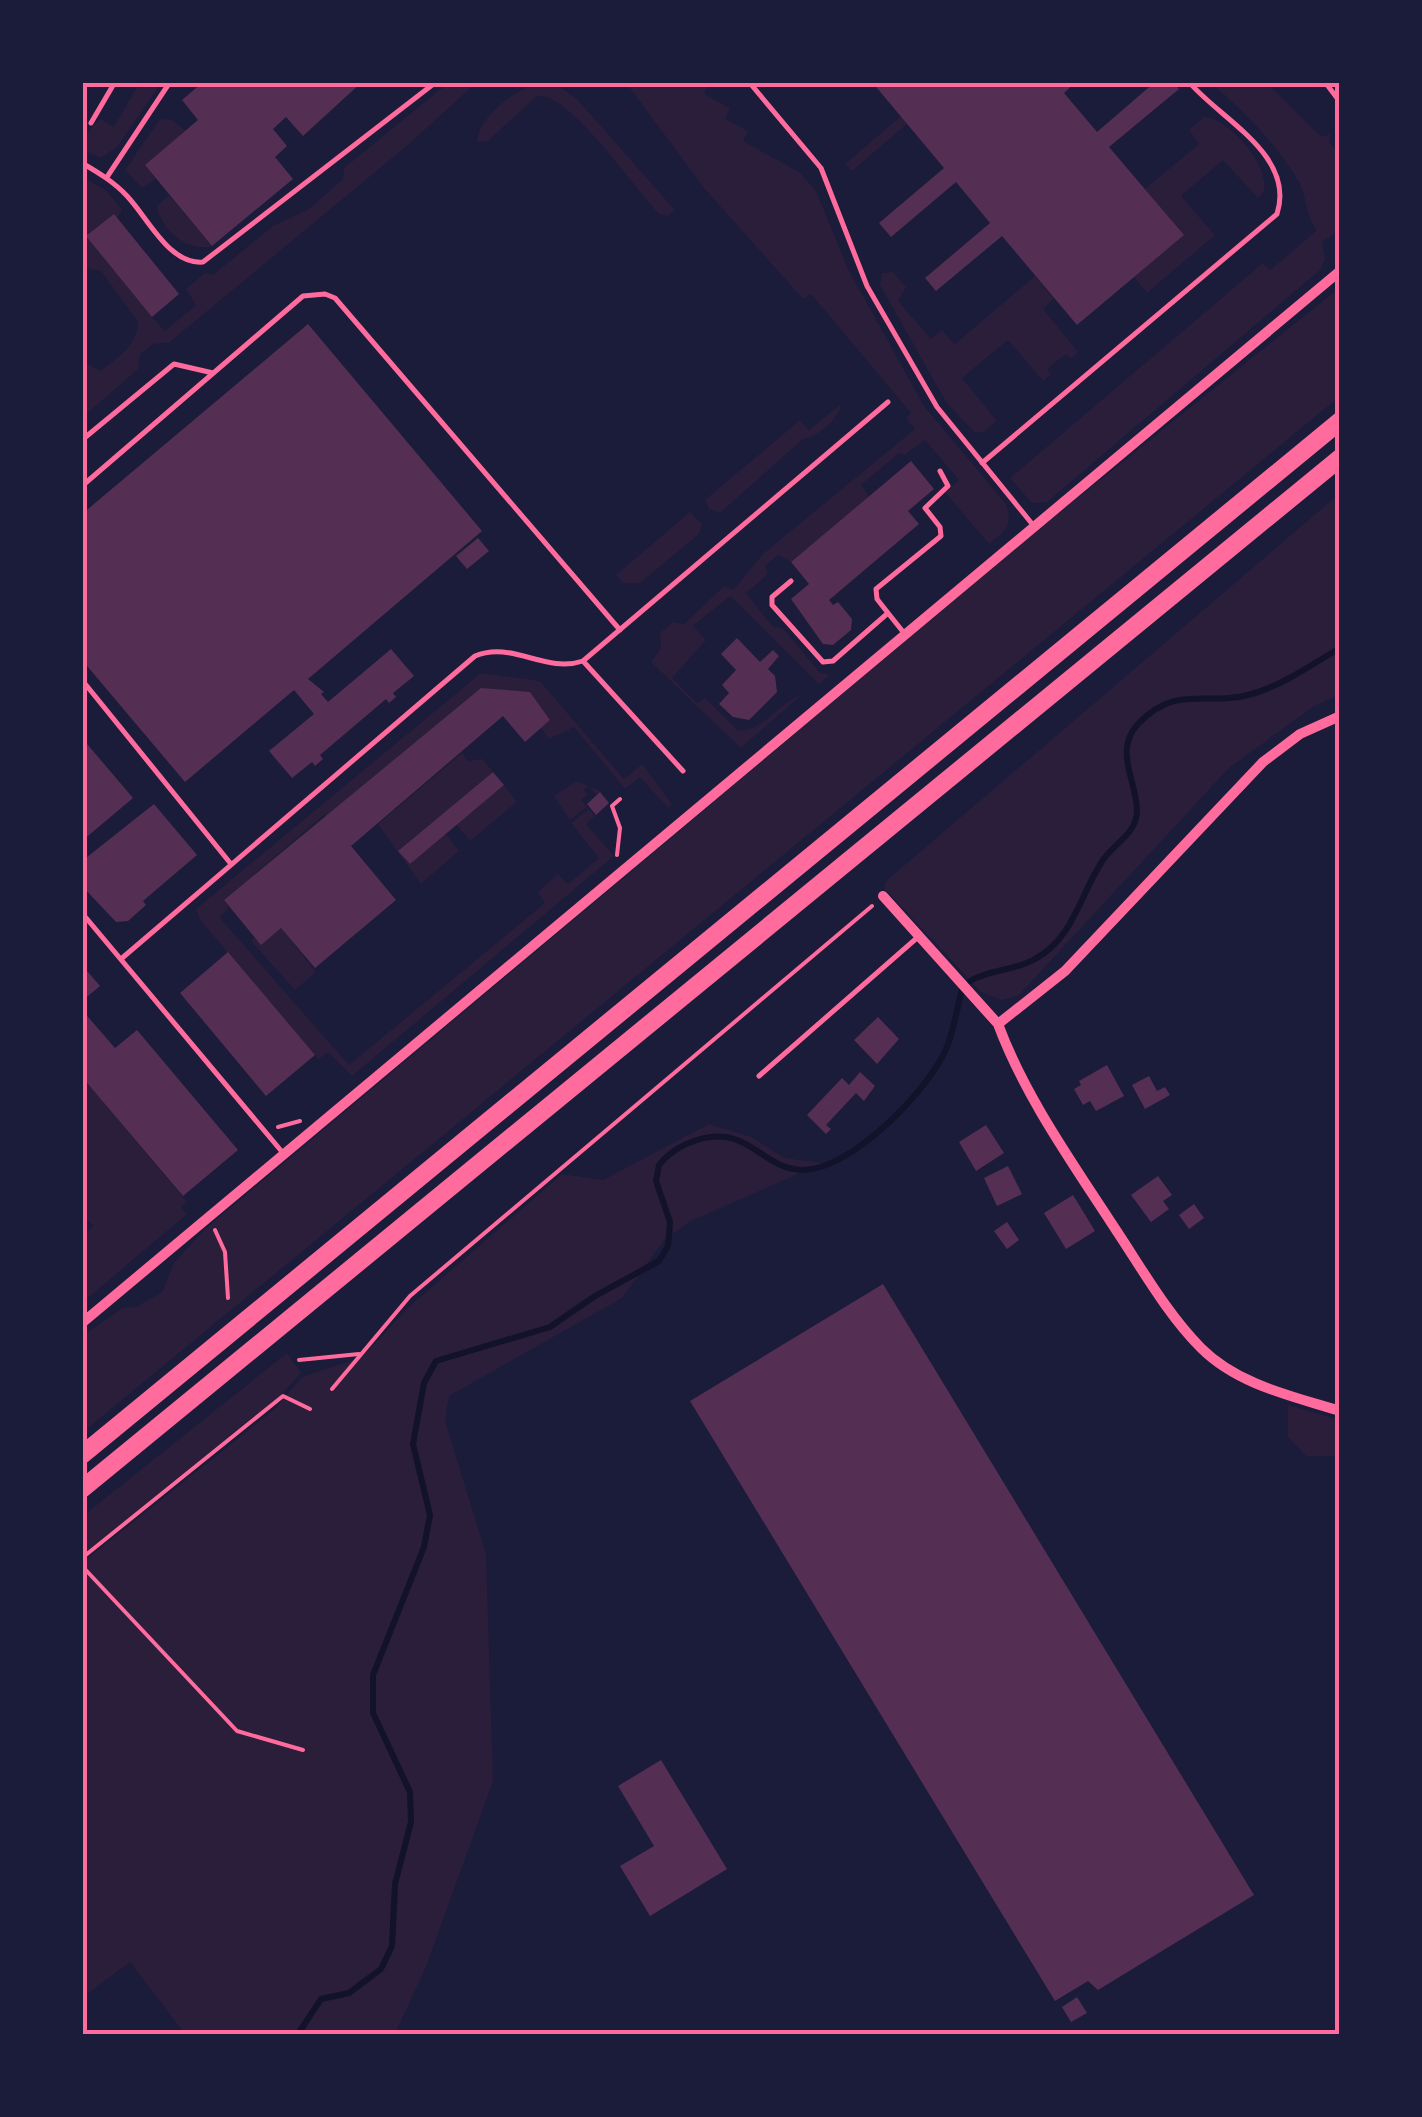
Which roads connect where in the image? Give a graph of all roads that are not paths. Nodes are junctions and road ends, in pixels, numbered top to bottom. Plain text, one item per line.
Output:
1 (114, 82) edge
2 (170, 82) edge
3 (436, 82) edge
4 (749, 82) edge
5 (1189, 82) edge
6 (1326, 82) edge
7 (1340, 102) edge
8 (91, 123) dead end
9 (82, 162) edge
10 (106, 177) junction
11 (1340, 270) edge
12 (213, 373) junction
13 (888, 402) dead end
14 (1340, 421) edge
15 (82, 440) edge
16 (1340, 458) edge
17 (982, 463) junction
18 (940, 472) dead end
19 (82, 486) edge
20 (1033, 525) junction
21 (791, 581) dead end
22 (888, 613) junction
23 (620, 630) junction
24 (904, 633) junction
25 (584, 661) junction
26 (82, 680) edge
27 (1340, 716) edge
28 (683, 772) dead end
29 (232, 864) junction
30 (883, 896) road end
31 (82, 913) edge
32 (920, 935) junction
33 (121, 959) junction
34 (998, 1024) junction
35 (759, 1076) dead end
36 (283, 1154) junction
37 (82, 1323) edge
38 (1340, 1411) edge
39 (82, 1455) edge
40 (82, 1489) edge

1 - 8 lane
2 - 10 lane
3 - 10 lane
4 - 17 lane
5 - 17 lane
6 - 7 lane
9 - 10 lane
11 - 20 street
12 - 15 lane
12 - 19 lane
12 - 23 lane
13 - 23 lane
14 - 39 highway
16 - 40 highway
17 - 20 lane
18 - 22 lane
20 - 24 street
21 - 22 lane
22 - 24 lane
23 - 25 lane
24 - 36 street
25 - 28 lane
25 - 29 lane
26 - 29 lane
27 - 34 street
29 - 33 lane
30 - 32 street
31 - 33 lane
32 - 34 street
32 - 35 lane
33 - 36 lane
34 - 38 street
36 - 37 street

